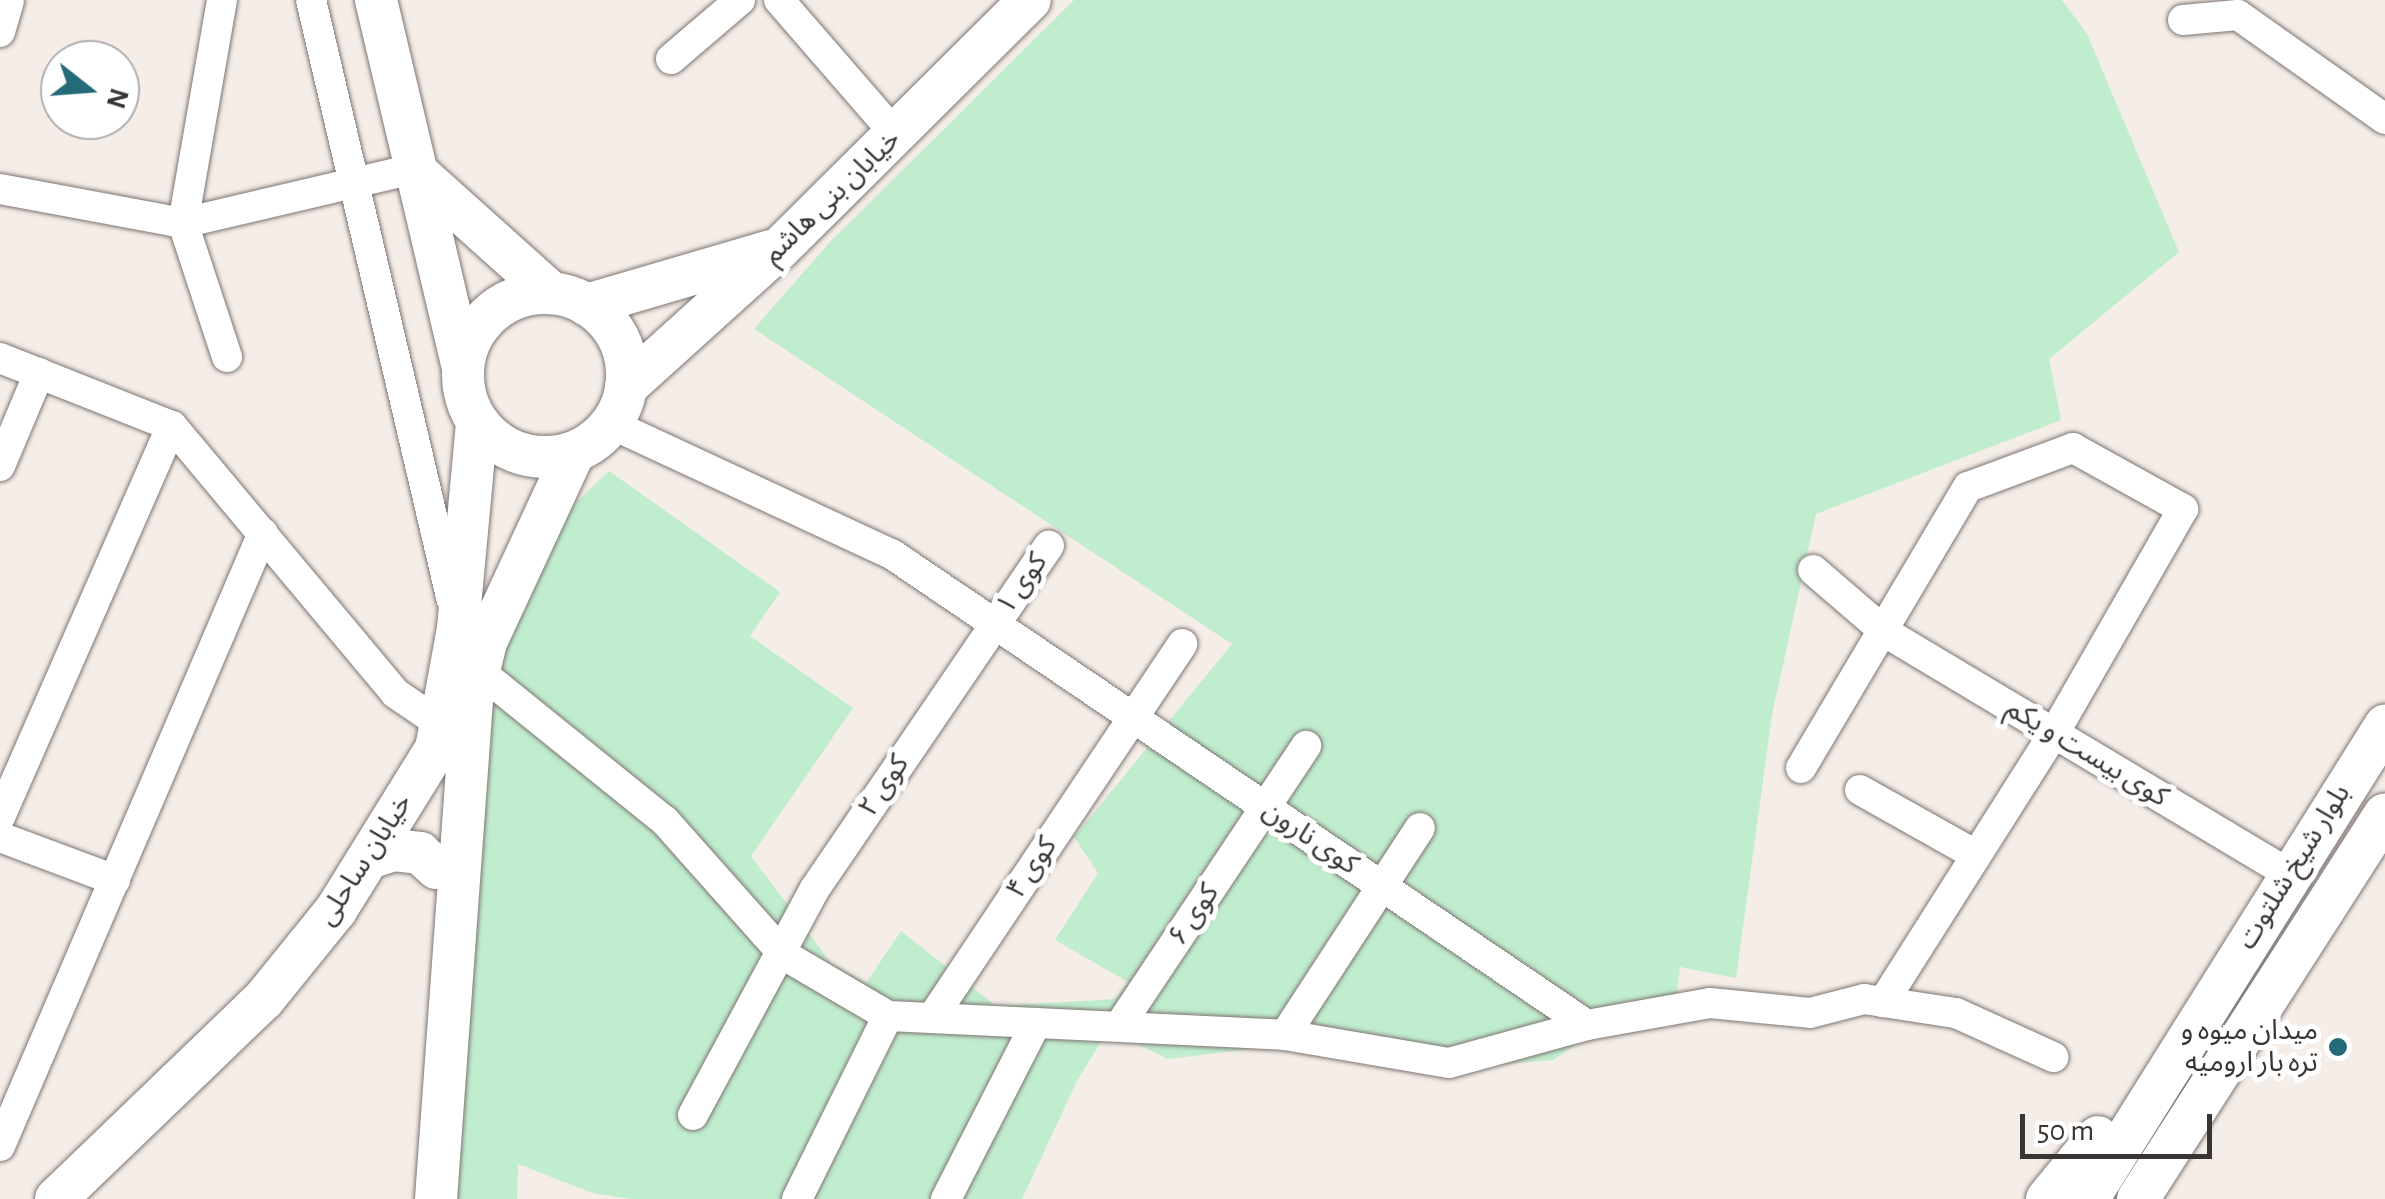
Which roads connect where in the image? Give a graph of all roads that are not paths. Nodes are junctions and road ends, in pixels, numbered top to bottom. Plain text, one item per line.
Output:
1 (9, 0) edge
2 (222, 0) edge
3 (310, 0) edge
4 (376, 0) edge
5 (740, 0) edge
6 (779, 0) edge
7 (1030, 0) edge
8 (2182, 20) dead end
9 (0, 32) edge
10 (671, 60) dead end
11 (2385, 119) edge
12 (897, 136) junction
13 (413, 169) junction
14 (355, 182) junction
15 (0, 189) edge
16 (183, 223) junction
17 (780, 248) junction
18 (569, 299) junction
19 (227, 357) dead end
20 (0, 358) edge
21 (463, 369) junction
22 (39, 373) junction
23 (619, 405) junction
24 (477, 422) junction
25 (172, 426) junction
26 (574, 452) junction
27 (0, 466) edge
28 (263, 533) junction
29 (1049, 545) dead end
30 (1813, 570) dead end
31 (994, 623) junction
32 (458, 628) junction
33 (1885, 632) junction
34 (1182, 644) dead end
35 (479, 671) junction
36 (1132, 718) junction
37 (2385, 726) edge
38 (2054, 733) junction
39 (448, 738) junction
40 (1306, 746) dead end
41 (1802, 768) dead end
42 (1860, 790) dead end
43 (1265, 808) junction
44 (2385, 814) edge
45 (0, 817) edge
46 (1420, 828) dead end
47 (0, 837) edge
48 (1976, 856) junction
49 (369, 858) junction
50 (436, 868) junction
51 (2289, 874) junction
52 (115, 880) junction
53 (1383, 887) junction
54 (784, 955) junction
55 (2236, 958) junction
56 (2276, 983) junction
57 (1884, 1002) junction
58 (888, 1016) junction
59 (932, 1018) junction
60 (1122, 1022) junction
61 (1036, 1023) junction
62 (1587, 1024) junction
63 (1285, 1035) junction
64 (2054, 1057) dead end
65 (693, 1115) dead end
66 (0, 1146) edge
67 (56, 1199) edge
68 (409, 1199) edge
69 (436, 1199) edge
70 (798, 1199) edge
71 (946, 1199) edge
72 (2047, 1199) edge
73 (2088, 1199) edge
74 (2138, 1199) edge
75 (2168, 1199) edge

1 - 9 street
2 - 16 street
3 - 14 street
4 - 13 street
5 - 10 street
6 - 12 street
7 - 12 street, خیابان بنی هاشم
8 - 11 street
12 - 17 street, خیابان بنی هاشم
13 - 14 street
13 - 18 street
13 - 21 street
14 - 16 street
14 - 32 street
15 - 16 street
16 - 19 street
17 - 18 street
17 - 23 street, خیابان بنی هاشم
18 - 21 street
18 - 23 street
20 - 22 street
21 - 24 street
22 - 25 street
22 - 27 street
23 - 26 street
23 - 31 street, کوی نارون
24 - 26 street
24 - 32 street, خیابان ساحلی
25 - 28 street
25 - 45 street
26 - 35 street, خیابان ساحلی
28 - 39 street
28 - 52 street
29 - 31 street, کوی ۱
30 - 33 street, کوی بیست و یکم
31 - 36 street, کوی نارون
31 - 54 street, کوی ۲
32 - 39 street, خیابان ساحلی
33 - 38 street, کوی بیست و یکم
33 - 38 street
33 - 41 street
34 - 36 street, کوی ۴
35 - 39 street, خیابان ساحلی
35 - 54 street
36 - 43 street, کوی نارون
36 - 59 street, کوی ۴
37 - 51 street, بلوار شیخ شلتوت
38 - 48 street
38 - 51 street, کوی بیست و یکم
39 - 49 street, خیابان ساحلی
39 - 50 street
39 - 69 street
40 - 43 street, کوی ۶
42 - 48 street
43 - 53 street, کوی نارون
43 - 60 street, کوی ۶
44 - 56 street, بلوار شیخ شلتوت
46 - 53 street
47 - 52 street
48 - 57 street
49 - 50 street
49 - 67 street, خیابان ساحلی
50 - 68 street
51 - 55 street, بلوار شیخ شلتوت
52 - 66 street
53 - 62 street, کوی نارون
53 - 63 street
54 - 58 street
54 - 65 street, کوی ۲
55 - 72 street
55 - 73 street
56 - 74 street
56 - 75 street
57 - 62 street
57 - 64 street
58 - 59 street
58 - 70 street
59 - 61 street
60 - 61 street
60 - 63 street
61 - 71 street
62 - 63 street

